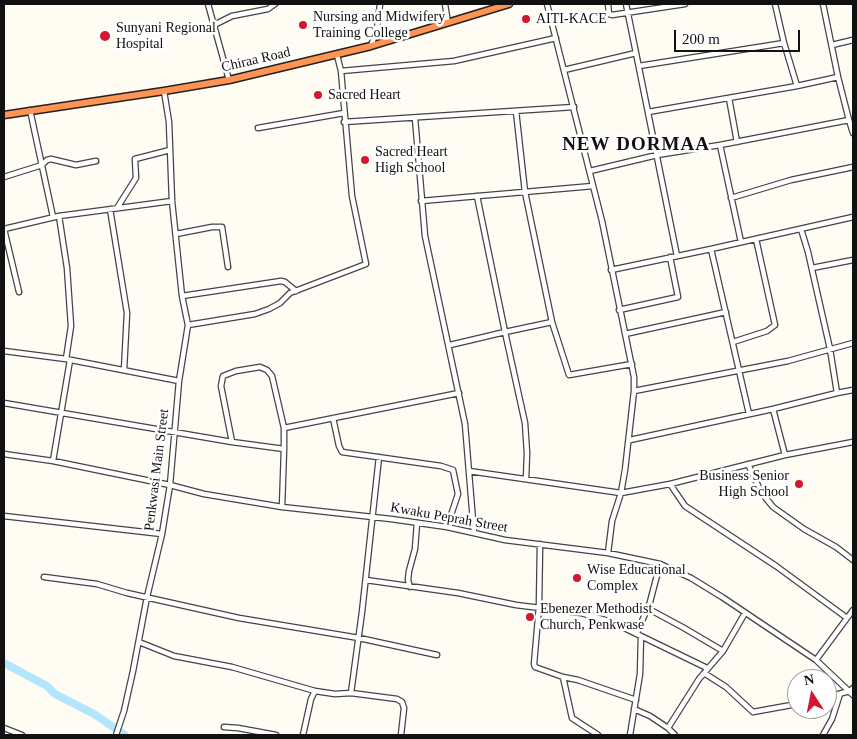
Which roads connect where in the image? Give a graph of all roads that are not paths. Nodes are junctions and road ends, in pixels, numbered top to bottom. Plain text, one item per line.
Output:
1 (208, 4) edge
2 (275, 4) edge
3 (380, 4) edge
4 (445, 4) edge
5 (509, 4) edge
6 (546, 4) edge
7 (608, 4) edge
8 (626, 4) edge
9 (685, 4) edge
10 (775, 4) edge
11 (822, 4) edge
12 (670, 5) edge
13 (628, 13) junction
14 (448, 23) junction
15 (214, 25) junction
16 (556, 38) junction
17 (853, 40) edge
18 (784, 43) junction
19 (371, 46) junction
20 (832, 46) junction
21 (636, 54) junction
22 (337, 55) junction
23 (639, 66) junction
24 (564, 70) junction
25 (341, 71) junction
26 (838, 77) junction
27 (229, 80) junction
28 (797, 86) junction
29 (164, 91) junction
30 (729, 98) junction
31 (574, 107) junction
32 (30, 110) junction
33 (516, 111) junction
34 (648, 112) junction
35 (344, 113) junction
36 (4, 114) edge
37 (415, 118) junction
38 (849, 120) junction
39 (344, 122) junction
40 (258, 128) dead end
41 (853, 133) edge
42 (737, 142) junction
43 (720, 145) junction
44 (170, 150) junction
45 (657, 155) junction
46 (96, 161) dead end
47 (42, 164) junction
48 (853, 168) edge
49 (590, 171) junction
50 (4, 177) edge
51 (593, 186) junction
52 (524, 192) junction
53 (477, 196) junction
54 (731, 198) junction
55 (172, 201) junction
56 (421, 201) junction
57 (117, 208) junction
58 (110, 209) junction
59 (59, 216) junction
60 (53, 217) junction
61 (853, 217) edge
62 (4, 229) edge
63 (801, 229) junction
64 (176, 234) junction
65 (756, 239) junction
66 (741, 242) junction
67 (711, 249) junction
68 (677, 256) junction
69 (670, 257) junction
70 (853, 260) edge
71 (228, 267) dead end
72 (812, 268) junction
73 (612, 270) junction
74 (296, 291) junction
75 (19, 292) dead end
76 (182, 296) junction
77 (620, 310) junction
78 (726, 312) junction
79 (552, 322) junction
80 (188, 325) junction
81 (505, 332) junction
82 (625, 334) junction
83 (733, 342) junction
84 (853, 343) edge
85 (450, 345) junction
86 (830, 349) junction
87 (4, 351) edge
88 (68, 360) junction
89 (632, 364) junction
90 (124, 370) junction
91 (739, 370) junction
92 (179, 381) junction
93 (853, 390) edge
94 (634, 391) junction
95 (459, 393) junction
96 (837, 393) junction
97 (4, 403) edge
98 (773, 409) junction
99 (62, 413) junction
100 (749, 414) junction
101 (333, 418) junction
102 (284, 428) junction
103 (174, 431) junction
104 (630, 440) junction
105 (232, 442) junction
106 (853, 442) edge
107 (284, 449) junction
108 (4, 454) edge
109 (785, 455) junction
110 (378, 457) junction
111 (54, 461) junction
112 (748, 464) junction
113 (469, 471) junction
114 (526, 479) junction
115 (670, 484) junction
116 (170, 485) junction
117 (621, 493) junction
118 (282, 507) junction
119 (4, 516) edge
120 (371, 516) junction
121 (417, 523) junction
122 (447, 527) junction
123 (474, 533) junction
124 (162, 534) junction
125 (540, 544) junction
126 (608, 553) junction
127 (853, 560) edge
128 (660, 564) junction
129 (44, 577) dead end
130 (366, 580) junction
131 (410, 587) junction
132 (147, 597) junction
133 (539, 608) junction
134 (647, 608) junction
135 (853, 610) edge
136 (745, 613) junction
137 (847, 618) junction
138 (639, 635) junction
139 (359, 638) junction
140 (139, 642) junction
141 (722, 651) junction
142 (437, 655) dead end
143 (816, 660) junction
144 (706, 670) junction
145 (563, 677) junction
146 (315, 691) junction
147 (852, 691) edge
148 (351, 693) junction
149 (840, 694) junction
150 (837, 695) edge
151 (636, 700) junction
152 (787, 706) edge
153 (634, 709) junction
154 (224, 727) dead end
155 (4, 728) edge
156 (668, 728) junction
157 (117, 731) edge
158 (22, 735) edge
159 (276, 735) edge
160 (303, 735) edge
161 (401, 735) edge
162 (598, 735) edge
163 (630, 735) edge
164 (675, 735) edge
165 (823, 735) edge

1 - 15 street
2 - 15 street
3 - 19 street
4 - 14 street
5 - 14 highway, Chiraa Road
6 - 16 street
7 - 13 street
8 - 13 street
9 - 12 street
10 - 18 street
11 - 20 street
12 - 13 street
13 - 21 street
14 - 19 highway, Chiraa Road
15 - 27 street
16 - 24 street
16 - 25 street
17 - 20 street
18 - 23 street
18 - 28 street
19 - 22 highway, Chiraa Road
20 - 26 street
21 - 23 street
21 - 24 street
22 - 25 street
22 - 27 highway, Chiraa Road
23 - 34 street
24 - 31 street
25 - 35 street
26 - 28 street
26 - 38 street
27 - 29 highway, Chiraa Road
28 - 30 street
29 - 32 highway, Chiraa Road
29 - 44 street
30 - 34 street
30 - 42 street
31 - 33 street
31 - 49 street
32 - 36 highway, Chiraa Road
32 - 47 street
33 - 37 street
33 - 52 street
34 - 45 street
35 - 39 street
35 - 40 street
37 - 39 street
37 - 56 street
38 - 41 street
38 - 42 street
39 - 74 street
42 - 43 street
43 - 45 street
43 - 54 street
44 - 55 street
44 - 57 street
45 - 49 street
45 - 68 street
46 - 47 street
47 - 50 street
47 - 60 street
48 - 54 street
49 - 51 street
51 - 52 street
51 - 73 street
52 - 53 street
52 - 79 street
53 - 56 street
53 - 81 street
54 - 66 street
55 - 57 street
55 - 64 street
56 - 85 street
57 - 58 street
58 - 59 street
58 - 90 street
59 - 60 street
59 - 88 street
60 - 62 street
61 - 63 street
62 - 75 street
63 - 65 street
63 - 72 street
64 - 71 street
64 - 76 street
65 - 66 street
65 - 83 street
66 - 67 street
67 - 68 street
67 - 78 street
68 - 69 street
69 - 73 street
69 - 77 street
70 - 72 street
72 - 86 street
73 - 77 street
74 - 76 street
74 - 80 street
76 - 80 street
77 - 82 street
78 - 82 street
78 - 83 street
79 - 81 street
79 - 89 street
80 - 92 street, Penkwasi Main Street
81 - 85 street
81 - 114 street
82 - 89 street
83 - 91 street
84 - 86 street
85 - 95 street
86 - 91 street
86 - 96 street
87 - 88 street
88 - 90 street
88 - 99 street
89 - 94 street
90 - 92 street
91 - 94 street
91 - 100 street
92 - 103 street, Penkwasi Main Street
93 - 96 street
94 - 104 street
95 - 101 street
95 - 113 street
96 - 98 street
97 - 99 street
98 - 100 street
98 - 109 street
99 - 103 street
99 - 111 street
100 - 104 street
101 - 102 street
101 - 110 street
102 - 105 street
102 - 107 street
103 - 105 street
103 - 116 street, Penkwasi Main Street
104 - 117 street
105 - 107 street
106 - 109 street
107 - 118 street
108 - 111 street, Kwaku Peprah Street
109 - 112 street
110 - 120 street
110 - 122 street
111 - 116 street, Kwaku Peprah Street
112 - 115 street
112 - 127 street
113 - 114 street
113 - 123 street
114 - 117 street
115 - 117 street
115 - 137 street
116 - 118 street, Kwaku Peprah Street
116 - 124 street, Penkwasi Main Street
117 - 126 street
118 - 120 street, Kwaku Peprah Street
119 - 124 street
120 - 121 street, Kwaku Peprah Street
120 - 130 street
121 - 122 street, Kwaku Peprah Street
121 - 131 street
122 - 123 street, Kwaku Peprah Street
123 - 125 street, Kwaku Peprah Street
124 - 132 street, Penkwasi Main Street
125 - 126 street, Kwaku Peprah Street
125 - 133 street
126 - 128 street, Kwaku Peprah Street
128 - 134 street
128 - 136 street, Kwaku Peprah Street
129 - 132 street
130 - 131 street
130 - 139 street
131 - 133 street
132 - 139 street
132 - 140 street, Penkwasi Main Street
133 - 138 street
133 - 145 street
134 - 138 street
134 - 141 street
135 - 137 street
136 - 141 street
136 - 143 street, Kwaku Peprah Street
137 - 143 street
138 - 144 street
138 - 151 street
139 - 142 street
139 - 148 street
140 - 146 street
140 - 157 street, Penkwasi Main Street
141 - 144 street
143 - 147 street, Kwaku Peprah Street
144 - 152 street
144 - 156 street
145 - 151 street
145 - 162 street
146 - 148 street
146 - 160 street
147 - 149 street
148 - 161 street
149 - 150 street
149 - 165 street
151 - 153 street
153 - 156 street
153 - 163 street
154 - 159 street
155 - 158 street
156 - 164 street

